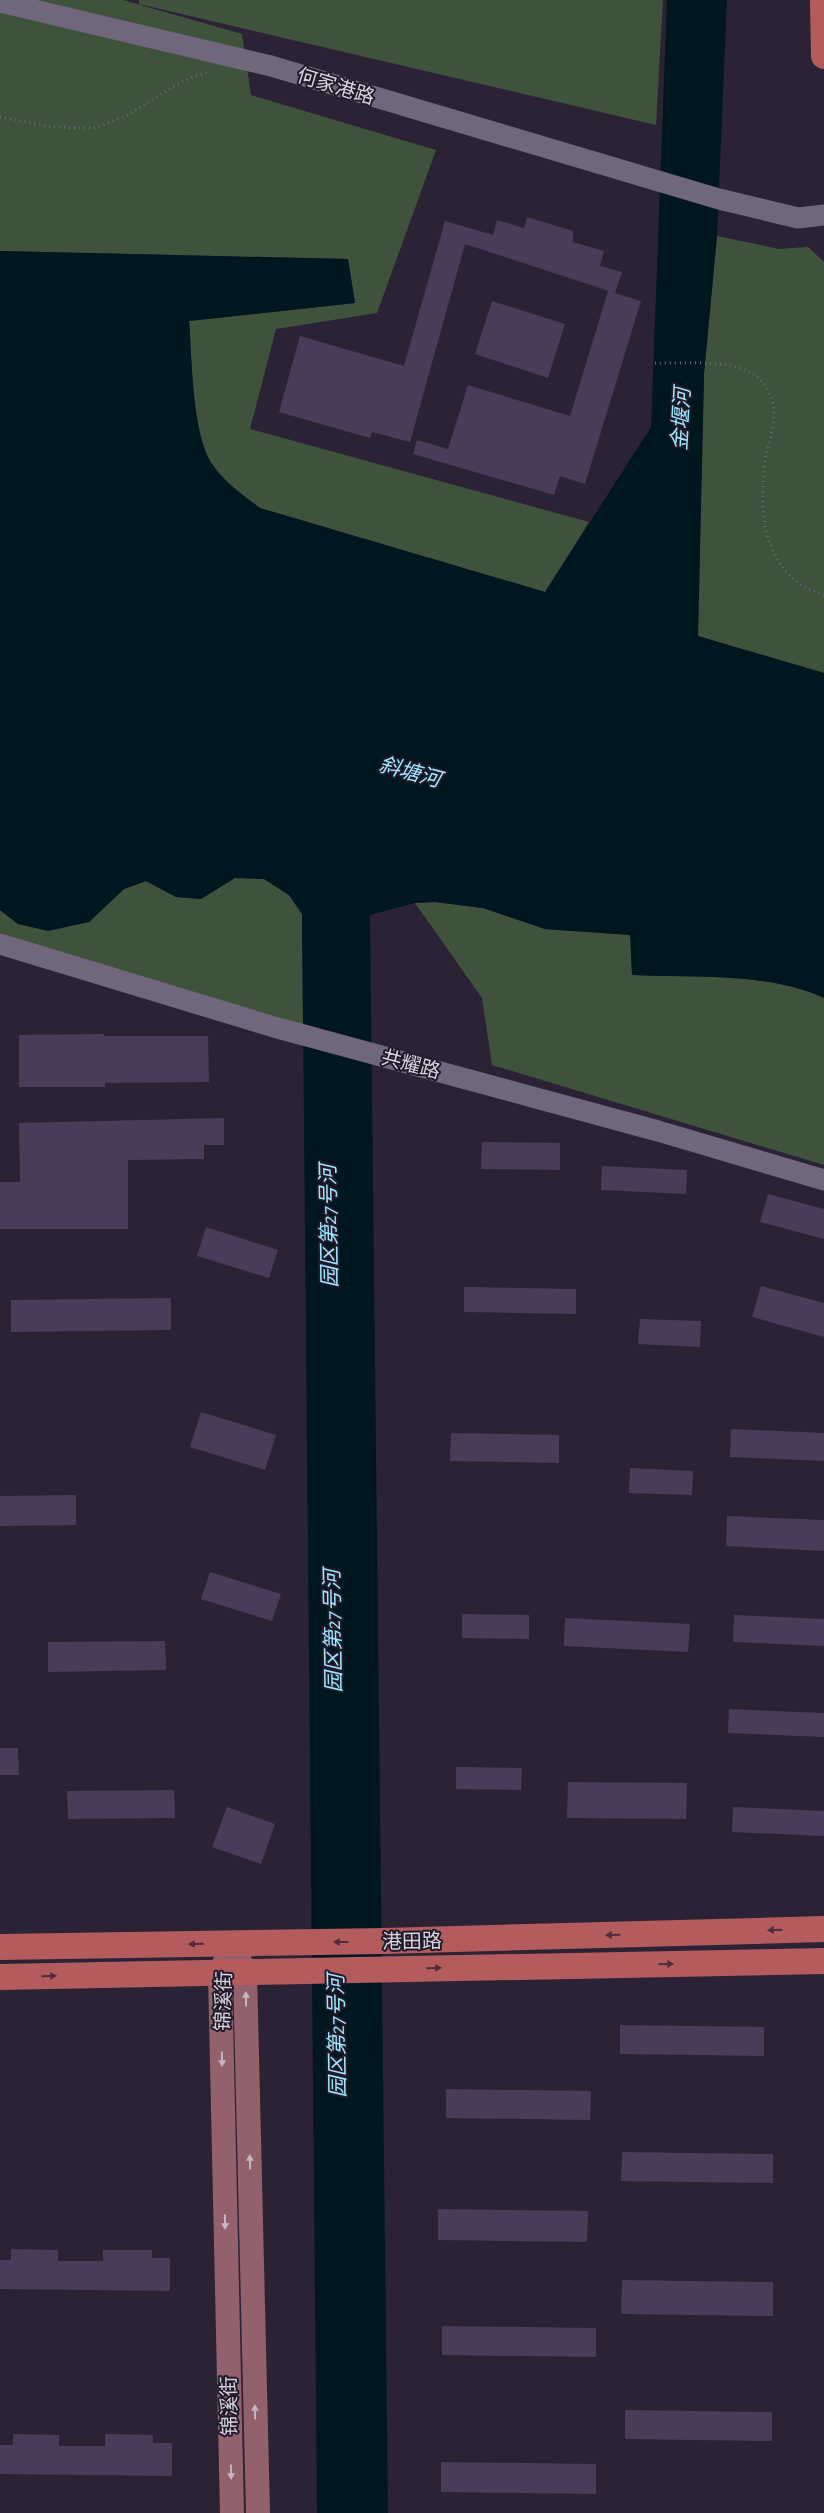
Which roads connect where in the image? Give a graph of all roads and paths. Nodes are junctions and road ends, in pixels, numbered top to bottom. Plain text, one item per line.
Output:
1 (823, 0) edge
2 (0, 2) edge
3 (824, 56) edge
4 (213, 71) dead end
5 (0, 117) edge
6 (824, 215) edge
7 (655, 363) dead end
8 (824, 595) edge
9 (0, 944) edge
10 (824, 1180) edge
11 (824, 1929) edge
12 (233, 1943) junction
13 (0, 1947) edge
14 (824, 1961) edge
15 (233, 1973) junction
16 (0, 1977) edge
17 (232, 2513) edge
18 (258, 2513) edge

1 - 3 main road
2 - 6 street, 何家港路
4 - 5 path
7 - 8 path
9 - 10 street, 共耀路
11 -> 12 main road, 港田路
12 -> 13 main road, 港田路
12 - 15 main road, 锦溪街
15 -> 14 main road, 港田路
16 -> 15 main road, 港田路
15 -> 17 main road, 锦溪街
18 -> 15 main road, 锦溪街

